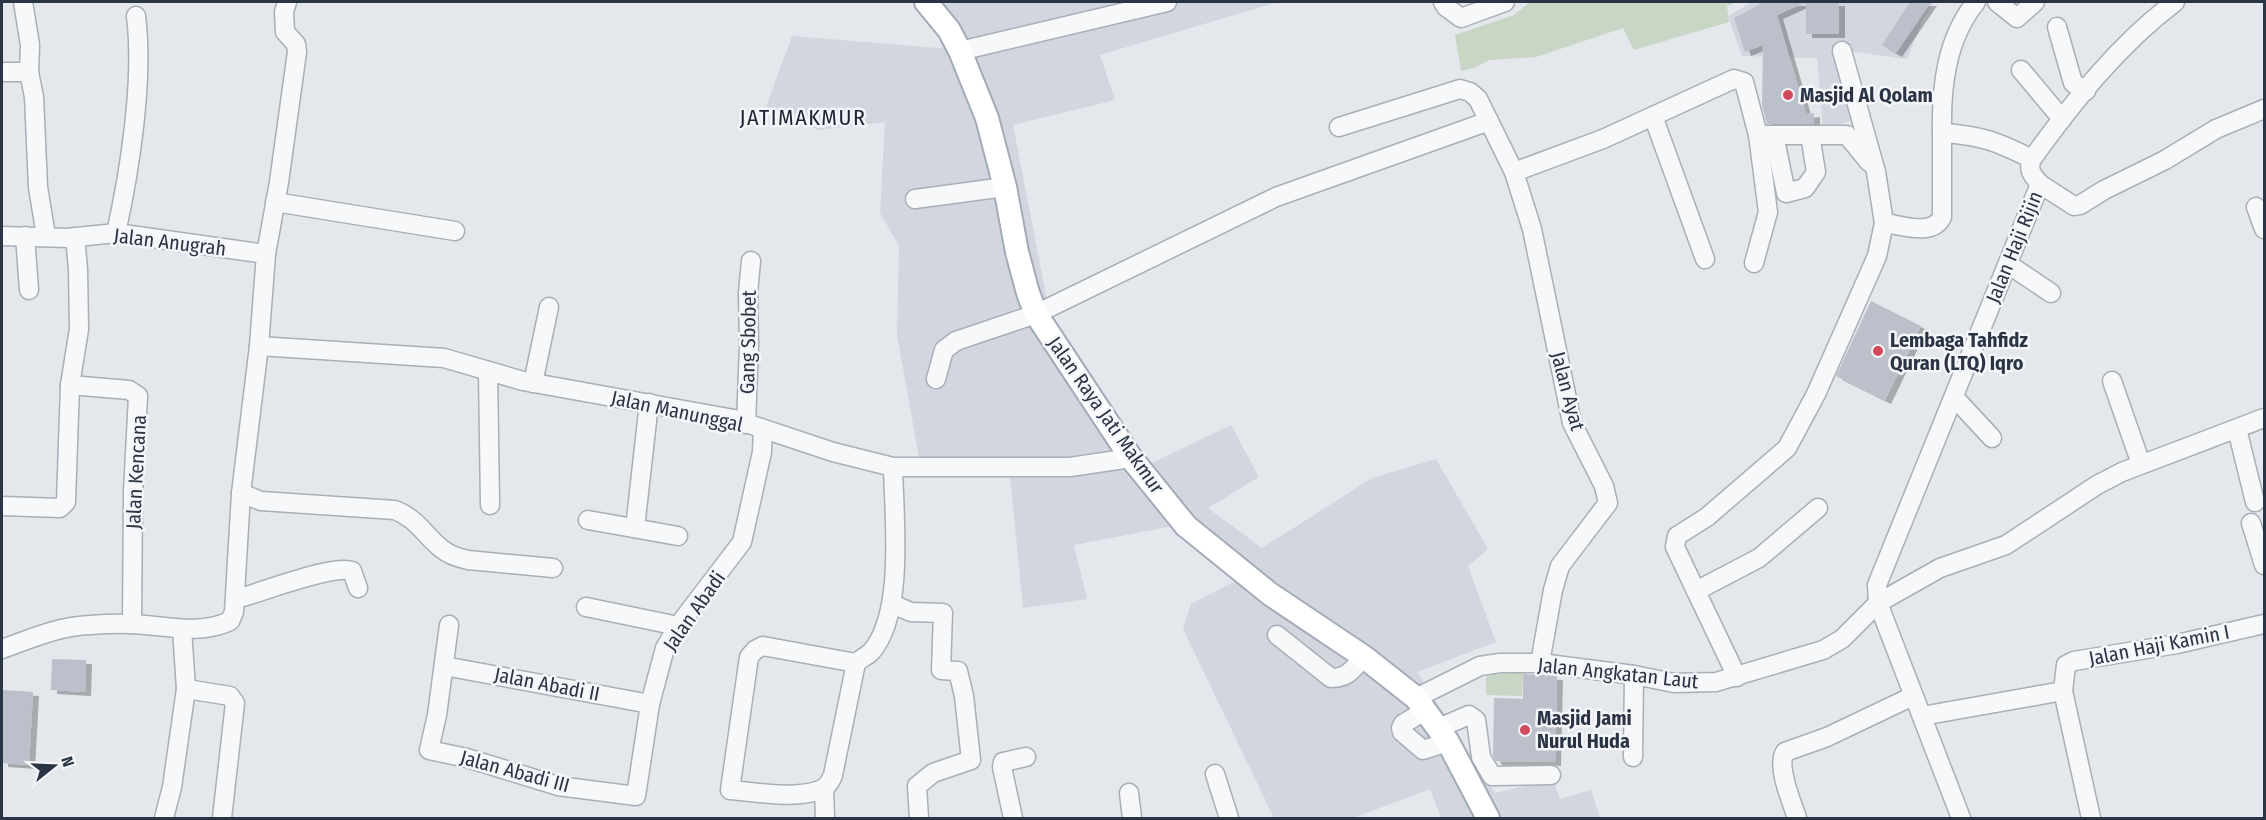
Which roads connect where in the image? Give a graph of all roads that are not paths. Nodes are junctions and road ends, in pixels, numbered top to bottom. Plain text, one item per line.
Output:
1 (23, 2) edge
2 (287, 2) edge
3 (927, 2) edge
4 (1167, 2) edge
5 (1443, 2) edge
6 (1976, 2) edge
7 (1997, 2) edge
8 (2035, 2) edge
9 (2175, 2) edge
10 (1498, 4) edge
11 (136, 16) dead end
12 (2057, 27) dead end
13 (960, 51) junction
14 (1842, 51) dead end
15 (2021, 70) dead end
16 (2, 72) edge
17 (29, 72) junction
18 (2086, 91) junction
19 (2265, 109) edge
20 (1653, 116) junction
21 (2062, 119) junction
22 (1489, 121) junction
23 (1339, 127) dead end
24 (1942, 133) junction
25 (1766, 135) junction
26 (1810, 135) junction
27 (2032, 159) junction
28 (1514, 172) junction
29 (1876, 172) junction
30 (2040, 184) junction
31 (1005, 187) junction
32 (915, 199) dead end
33 (275, 202) junction
34 (2256, 207) dead end
35 (1884, 223) junction
36 (2265, 229) edge
37 (455, 231) dead end
38 (116, 233) junction
39 (2, 236) edge
40 (25, 236) junction
41 (46, 236) junction
42 (75, 237) junction
43 (266, 254) junction
44 (1705, 259) dead end
45 (751, 261) dead end
46 (1754, 263) dead end
47 (2008, 264) junction
48 (29, 290) dead end
49 (2051, 293) dead end
50 (549, 307) dead end
51 (1036, 314) junction
52 (259, 346) junction
53 (488, 370) junction
54 (936, 380) dead end
55 (2112, 381) dead end
56 (533, 383) junction
57 (70, 386) junction
58 (1953, 397) junction
59 (649, 404) junction
60 (2265, 418) edge
61 (754, 427) junction
62 (2237, 429) junction
63 (1992, 438) dead end
64 (1131, 458) junction
65 (2141, 464) junction
66 (893, 467) junction
67 (241, 493) junction
68 (2255, 502) dead end
69 (490, 505) dead end
70 (2, 506) edge
71 (1818, 508) dead end
72 (588, 520) dead end
73 (2251, 523) dead end
74 (635, 528) junction
75 (678, 536) dead end
76 (2265, 565) edge
77 (553, 568) dead end
78 (357, 588) dead end
79 (1696, 591) junction
80 (236, 599) junction
81 (1878, 603) junction
82 (892, 604) junction
83 (586, 607) dead end
84 (132, 624) junction
85 (2265, 624) edge
86 (449, 625) dead end
87 (678, 626) junction
88 (182, 629) junction
89 (1278, 635) dead end
90 (2, 649) edge
91 (1364, 657) junction
92 (856, 663) junction
93 (1540, 663) junction
94 (444, 666) junction
95 (1634, 675) junction
96 (1737, 677) junction
97 (186, 689) junction
98 (2063, 691) junction
99 (1913, 696) junction
100 (650, 704) junction
101 (1922, 716) junction
102 (1432, 720) junction
103 (1026, 757) dead end
104 (1633, 757) dead end
105 (1215, 774) dead end
106 (1551, 775) dead end
107 (1492, 776) junction
108 (824, 788) junction
109 (1475, 790) junction
110 (1129, 793) dead end
111 (636, 796) joint
112 (164, 819) edge
113 (222, 819) edge
114 (825, 819) edge
115 (919, 819) edge
116 (1013, 819) edge
117 (1132, 819) edge
118 (1229, 819) edge
119 (1488, 819) edge
120 (1797, 819) edge
121 (1961, 819) edge
122 (2091, 819) edge

1 - 17 street
2 - 33 street
3 - 13 main road, Jalan Raya Jati Makmur
4 - 13 street
5 - 10 street
6 - 24 street
7 - 8 street
9 - 18 street
11 - 38 street
12 - 18 street
13 - 31 main road, Jalan Raya Jati Makmur
14 - 29 street
15 - 21 street
16 - 17 street
17 - 41 street
18 - 21 street
19 - 30 street
20 - 25 street
20 - 28 street
20 - 44 street
21 - 27 street
22 - 23 street, Jalan Ayat
22 - 28 street, Jalan Ayat
22 - 51 street
24 - 27 street
24 - 35 street
25 - 26 street
25 - 26 street
25 - 46 street
26 - 29 street
27 - 30 street, Jalan Haji Rijin
28 - 93 street, Jalan Ayat
29 - 35 street
30 - 47 street, Jalan Haji Rijin
31 - 32 street
31 - 51 main road, Jalan Raya Jati Makmur
33 - 37 street
33 - 43 street
34 - 36 street
35 - 79 street
38 - 42 street, Jalan Anugrah
38 - 43 street, Jalan Anugrah
39 - 40 street, Jalan Anugrah
40 - 41 street, Jalan Anugrah
40 - 48 street
41 - 42 street, Jalan Anugrah
42 - 57 street
43 - 52 street
45 - 61 street, Gang Sbobet
47 - 49 street
47 - 58 street, Jalan Haji Rijin
50 - 56 street
51 - 54 street
51 - 64 main road, Jalan Raya Jati Makmur
52 - 53 street, Jalan Manunggal
52 - 67 street
53 - 56 street, Jalan Manunggal
53 - 69 street
55 - 65 street
56 - 59 street, Jalan Manunggal
57 - 70 street
57 - 84 street, Jalan Kencana
58 - 63 street
58 - 81 street, Jalan Haji Rijin
59 - 61 street, Jalan Manunggal
59 - 74 street
60 - 62 street, Jalan Angkatan Laut
61 - 66 street, Jalan Manunggal
61 - 87 street, Jalan Abadi
62 - 65 street, Jalan Angkatan Laut
62 - 68 street
64 - 66 street, Jalan Manunggal
64 - 91 main road, Jalan Raya Jati Makmur
65 - 81 street, Jalan Angkatan Laut
66 - 82 street
67 - 77 street
67 - 80 street
71 - 79 street
72 - 74 street
73 - 76 street
74 - 75 street
78 - 80 street
79 - 96 street
80 - 88 street
81 - 96 street, Jalan Angkatan Laut
81 - 99 street
82 - 92 street
82 - 115 street
83 - 87 street
84 - 88 street
84 - 90 street
85 - 98 street, Jalan Haji Kamin I
86 - 94 street
87 - 100 street, Jalan Abadi
88 - 97 street
89 - 91 street
91 - 102 main road, Jalan Raya Jati Makmur
92 - 108 street
92 - 108 street
93 - 95 street, Jalan Angkatan Laut
93 - 102 street, Jalan Angkatan Laut
94 - 100 street, Jalan Abadi II
94 - 111 street, Jalan Abadi III
95 - 96 street, Jalan Angkatan Laut
95 - 104 street
97 - 112 street
97 - 113 street
98 - 101 street
98 - 122 street, Jalan Haji Kamin I
99 - 101 street
99 - 120 street
100 - 111 street, Jalan Abadi
101 - 121 street
102 - 107 street
102 - 109 main road, Jalan Raya Jati Makmur
103 - 116 street
105 - 118 street
106 - 107 street
107 - 109 street
108 - 114 street
109 - 119 main road, Jalan Raya Jati Makmur
110 - 117 street

